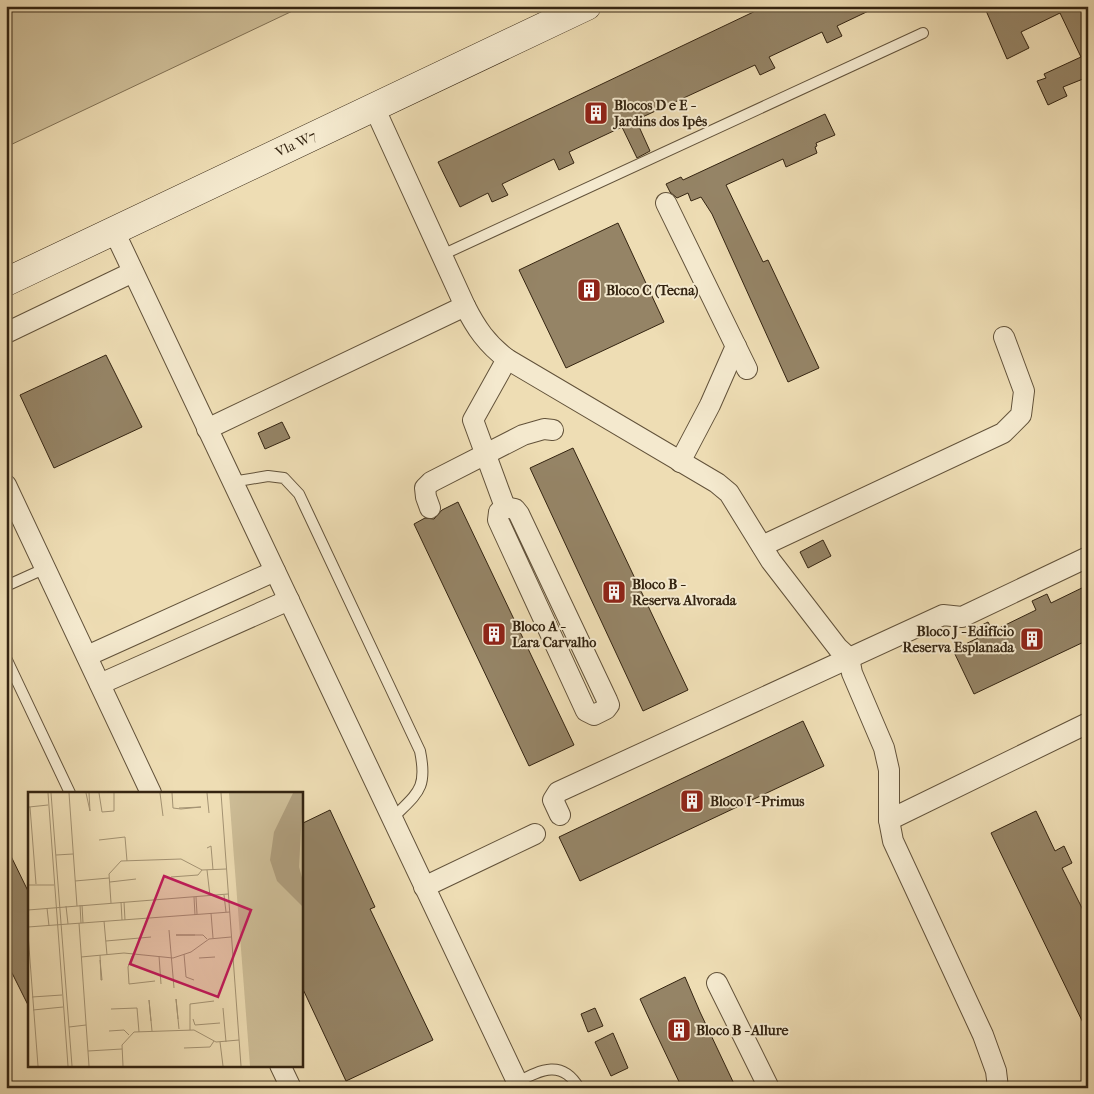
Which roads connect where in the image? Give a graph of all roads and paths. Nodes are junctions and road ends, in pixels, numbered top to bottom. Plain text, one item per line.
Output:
1 (586, 6) edge
2 (923, 33) dead end
3 (374, 107) junction
4 (666, 204) dead end
5 (114, 231) junction
6 (442, 255) junction
7 (133, 272) junction
8 (6, 282) edge
9 (465, 306) junction
10 (6, 333) edge
11 (1004, 337) dead end
12 (736, 346) junction
13 (506, 359) junction
14 (747, 369) dead end
15 (207, 429) junction
16 (553, 430) dead end
17 (485, 455) junction
18 (680, 462) junction
19 (232, 482) junction
20 (6, 485) edge
21 (505, 507) junction
22 (430, 508) dead end
23 (13, 518) edge
24 (762, 546) junction
25 (1088, 557) edge
26 (46, 568) junction
27 (275, 571) junction
28 (6, 586) edge
29 (289, 600) junction
30 (87, 656) junction
31 (6, 658) edge
32 (849, 658) junction
33 (100, 684) junction
34 (1088, 723) edge
35 (70, 792) edge
36 (152, 792) edge
37 (560, 815) dead end
38 (392, 819) junction
39 (889, 820) junction
40 (535, 834) dead end
41 (424, 887) junction
42 (717, 983) dead end
43 (280, 1066) edge
44 (518, 1085) edge
45 (291, 1088) edge
46 (580, 1088) edge
47 (769, 1088) edge
48 (998, 1088) edge

1 - 3 main road, Vla W7
2 - 6 lane
3 - 5 main road, Vla W7
3 - 6 street
4 - 12 street
5 - 7 street
5 - 8 main road, Vla W7
6 - 9 street
7 - 10 street
7 - 15 street
9 - 13 street
9 - 15 street
11 - 24 street
12 - 14 street
12 - 18 street
13 - 17 street
13 - 18 street
15 - 19 street
16 - 17 street
17 - 21 street
17 - 22 street
18 - 24 street
19 - 27 street
19 - 38 lane
20 - 23 street
21 - 21 street
23 - 26 street
24 - 32 street
25 - 32 street
26 - 28 lane
26 - 30 street
27 - 29 street
27 - 30 street
29 - 33 street
29 - 38 street
30 - 33 street
31 - 35 lane
32 - 37 street
32 - 39 street
33 - 36 street
34 - 39 street
38 - 41 street
39 - 48 street
40 - 41 street
41 - 44 street
42 - 47 street
43 - 45 street
44 - 46 lane

